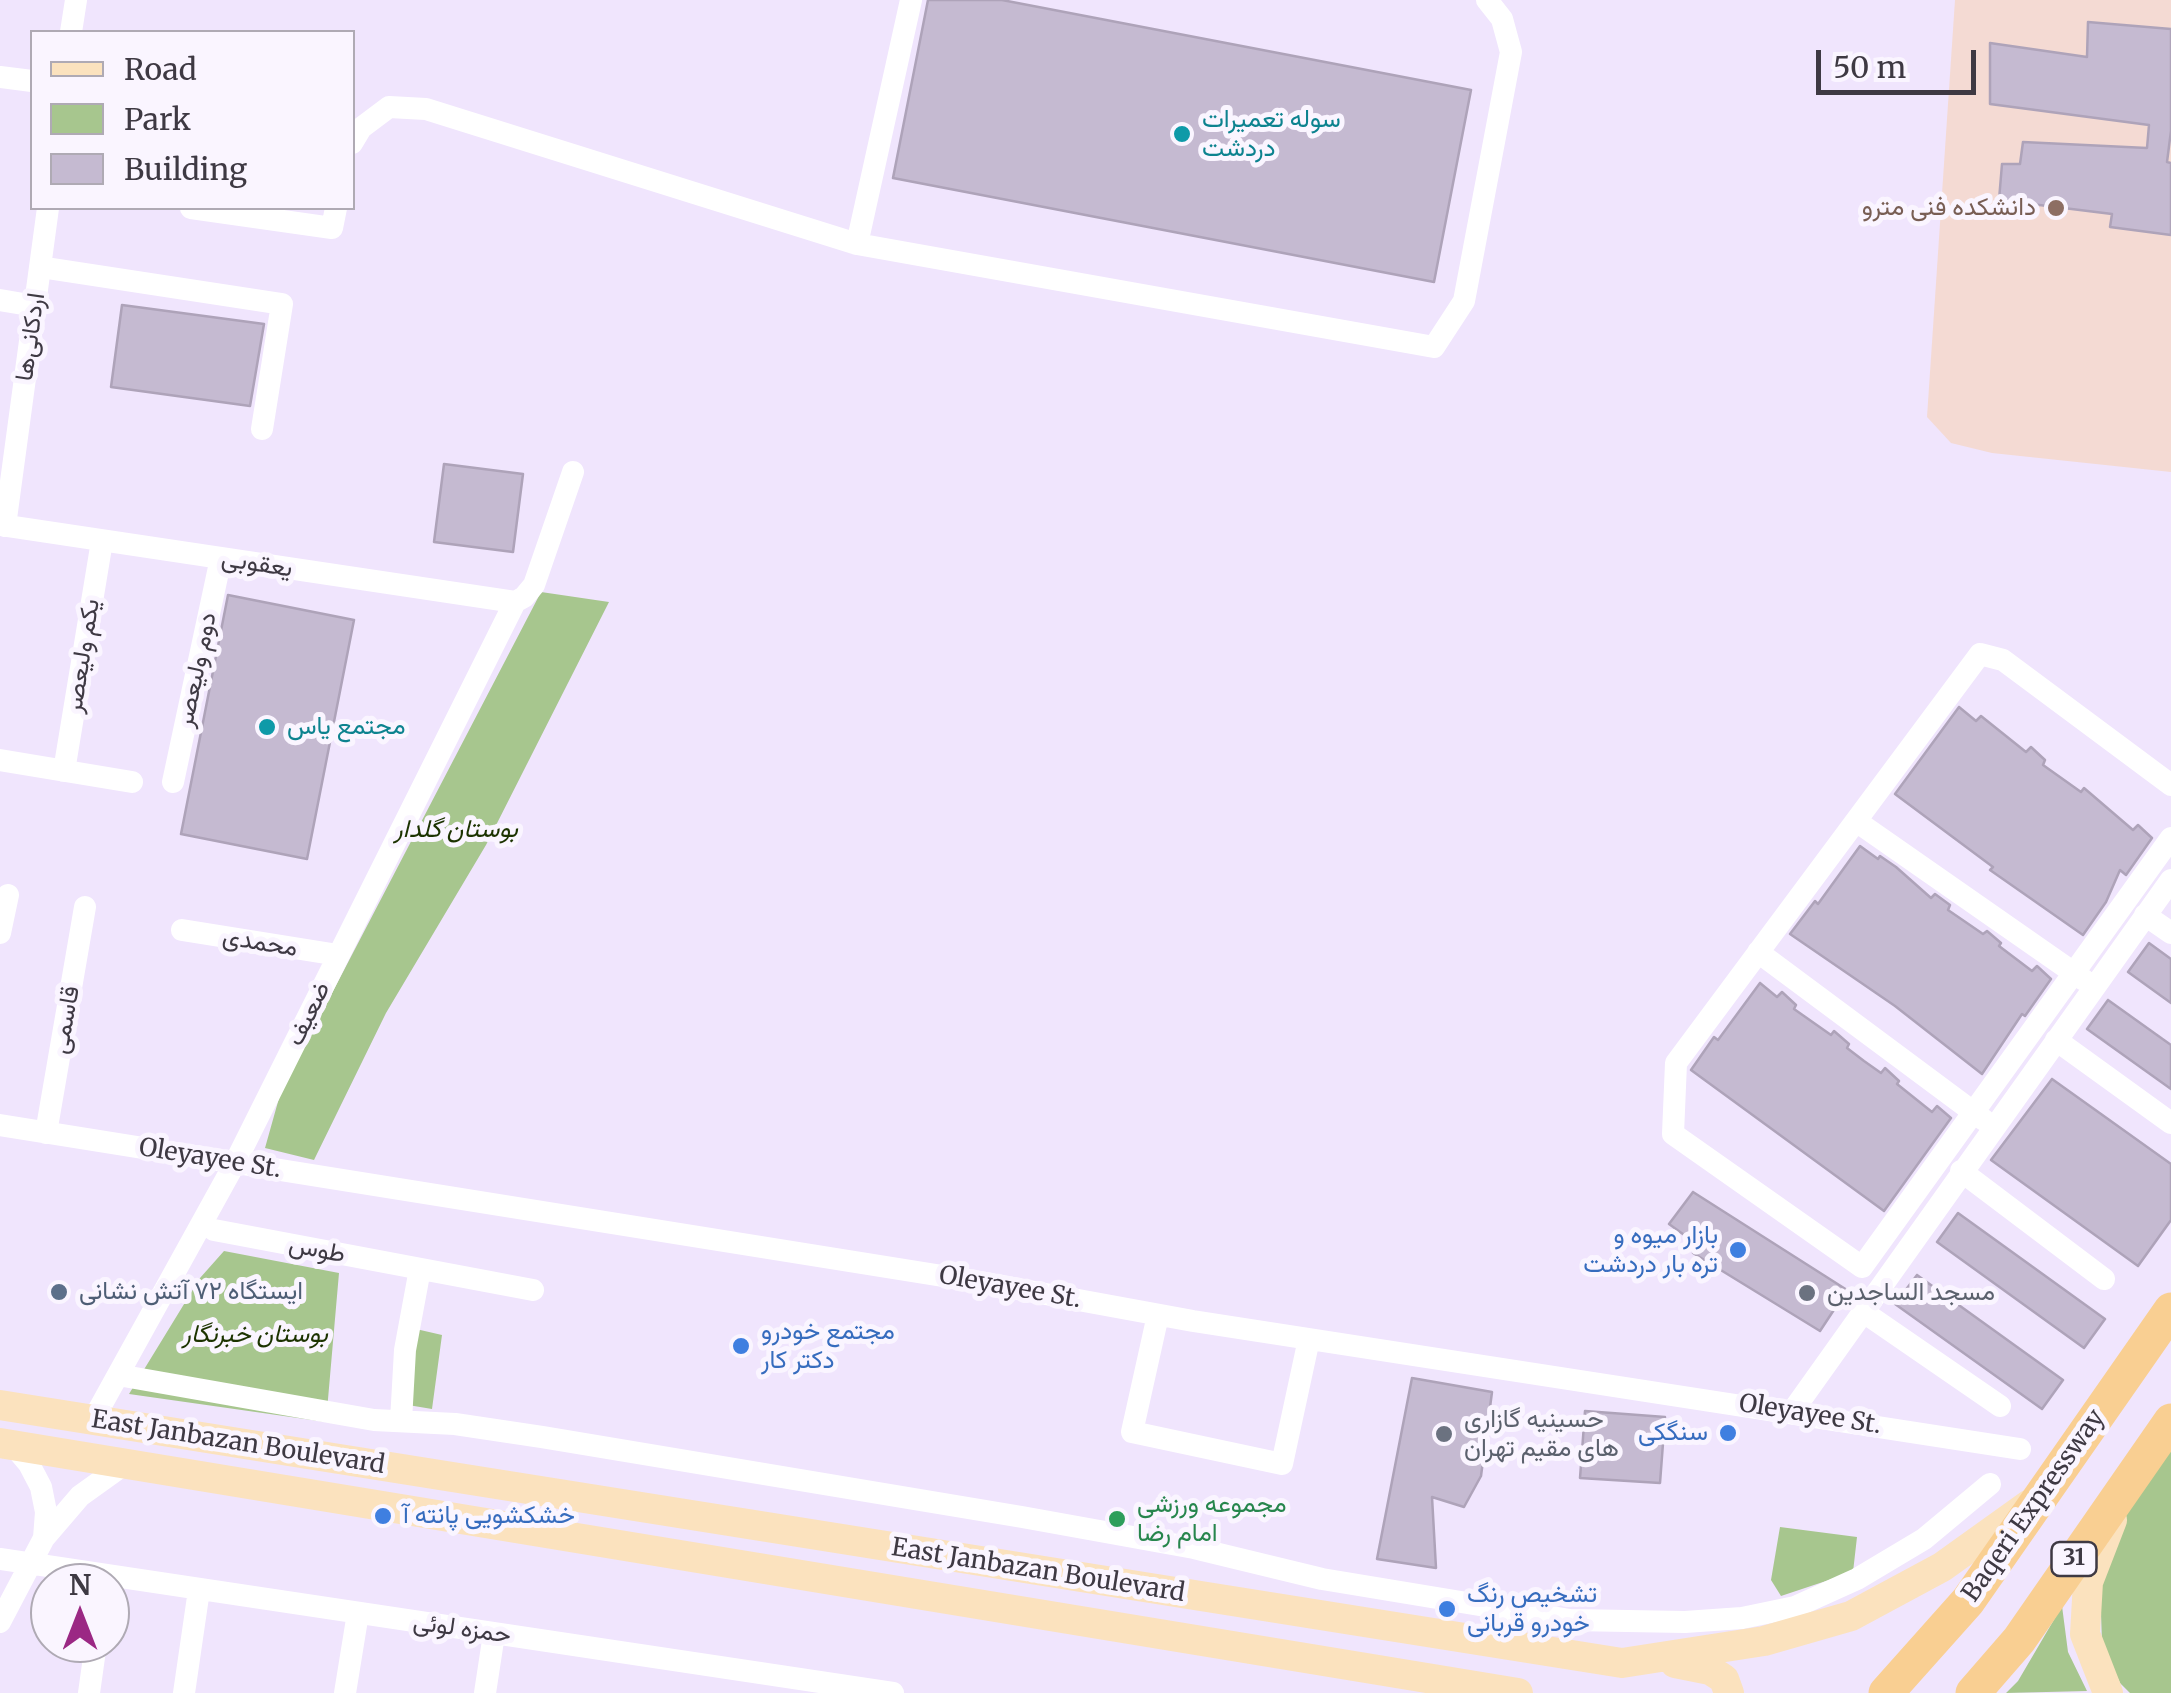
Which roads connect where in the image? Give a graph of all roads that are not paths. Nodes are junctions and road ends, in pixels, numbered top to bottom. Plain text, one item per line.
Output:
1 (76, 0) edge
2 (912, 0) edge
3 (1487, 0) edge
4 (72, 30) edge
5 (0, 76) edge
6 (30, 81) edge
7 (355, 138) edge
8 (48, 210) edge
9 (205, 210) edge
10 (336, 210) edge
11 (857, 244) junction
12 (40, 267) junction
13 (0, 300) edge
14 (35, 306) junction
15 (262, 429) dead end
16 (573, 472) dead end
17 (3, 526) edge
18 (102, 540) junction
19 (222, 558) junction
20 (514, 602) junction
21 (0, 760) edge
22 (64, 771) junction
23 (132, 782) dead end
24 (173, 782) dead end
25 (2171, 786) edge
26 (1856, 821) junction
27 (2171, 838) edge
28 (2171, 880) edge
29 (8, 895) dead end
30 (85, 907) dead end
31 (2145, 916) junction
32 (182, 930) dead end
33 (2171, 933) edge
34 (0, 934) edge
35 (1758, 952) junction
36 (338, 955) junction
37 (2074, 972) junction
38 (2096, 988) junction
39 (2056, 1040) junction
40 (1975, 1113) junction
41 (2171, 1123) edge
42 (0, 1125) edge
43 (1995, 1128) junction
44 (46, 1132) junction
45 (235, 1163) junction
46 (1962, 1171) junction
47 (214, 1230) dead end
48 (420, 1269) junction
49 (2104, 1279) dead end
50 (533, 1290) dead end
51 (2171, 1310) edge
52 (1862, 1311) junction
53 (1158, 1315) junction
54 (1309, 1339) junction
55 (118, 1375) junction
56 (0, 1404) edge
57 (2000, 1406) dead end
58 (1792, 1412) junction
59 (92, 1420) junction
60 (400, 1421) junction
61 (2171, 1421) edge
62 (6, 1444) edge
63 (2020, 1449) dead end
64 (126, 1463) junction
65 (2128, 1480) junction
66 (1990, 1484) dead end
67 (2041, 1496) junction
68 (44, 1538) junction
69 (0, 1560) edge
70 (32, 1563) edge
71 (30, 1564) edge
72 (30, 1566) edge
73 (130, 1583) edge
74 (199, 1590) junction
75 (358, 1614) junction
76 (1590, 1620) junction
77 (0, 1622) edge
78 (494, 1634) junction
79 (1585, 1658) junction
80 (1651, 1660) junction
81 (93, 1663) edge
82 (88, 1693) edge
83 (184, 1693) edge
84 (345, 1693) edge
85 (484, 1693) edge
86 (894, 1693) edge
87 (1518, 1693) edge
88 (1728, 1693) edge
89 (1886, 1693) edge
90 (1974, 1693) edge
91 (2108, 1693) edge

1 - 4 street
2 - 11 street
3 - 11 street
5 - 6 street
7 - 11 street
8 - 12 street, اردکانی‌ها
9 - 10 street
12 - 14 street, اردکانی‌ها
12 - 15 street
13 - 14 street
14 - 17 street, اردکانی‌ها
16 - 20 street, ضعیف
17 - 18 street, یعقوبی
18 - 19 street, یعقوبی
18 - 22 street, یکم ولیعصر
19 - 20 street, یعقوبی
19 - 24 street, دوم ولیعصر
20 - 36 street, ضعیف
21 - 22 street
22 - 23 street
25 - 26 street
26 - 35 street
26 - 37 street
27 - 37 street
28 - 31 street
29 - 34 street
30 - 44 street, قاسمی
31 - 33 street
31 - 38 street
32 - 36 street, محمدی
35 - 40 street
35 - 40 street
36 - 45 street, ضعیف
37 - 38 street
37 - 40 street
38 - 39 street
39 - 41 street
39 - 43 street
40 - 43 street
42 - 44 street, Oleyayee St.
43 - 46 street
44 - 45 street, Oleyayee St.
45 - 53 street, Oleyayee St.
45 - 55 street, ضعیف
46 - 49 street
46 - 52 street
47 - 48 street, طوس
48 - 50 street, طوس
48 - 60 street
51 - 67 highway, Baqeri Expressway / 31
52 - 57 street
52 - 58 street
53 - 54 street, Oleyayee St.
53 - 54 street
54 - 58 street, Oleyayee St.
55 - 59 street, ضعیف
55 - 60 street
56 - 59 main road, East Janbazan Boulevard
58 - 63 street, Oleyayee St.
59 - 79 main road, East Janbazan Boulevard
60 - 76 street
61 - 65 highway, 31
62 - 64 main road, East Janbazan Boulevard
62 - 68 street
64 - 68 street
64 - 87 main road, East Janbazan Boulevard
65 - 90 highway, 31
65 - 91 main road
66 - 76 street
67 - 80 main road, East Janbazan Boulevard
67 - 89 highway, Baqeri Expressway / 31
68 - 70 street
69 - 71 street, حمزه لوئی
72 - 77 street
73 - 74 street, حمزه لوئی
74 - 75 street, حمزه لوئی
74 - 83 street
75 - 78 street, حمزه لوئی
75 - 84 street
76 - 79 street
78 - 85 street
78 - 86 street, حمزه لوئی
79 - 80 main road, East Janbazan Boulevard
80 - 88 main road
81 - 82 street

